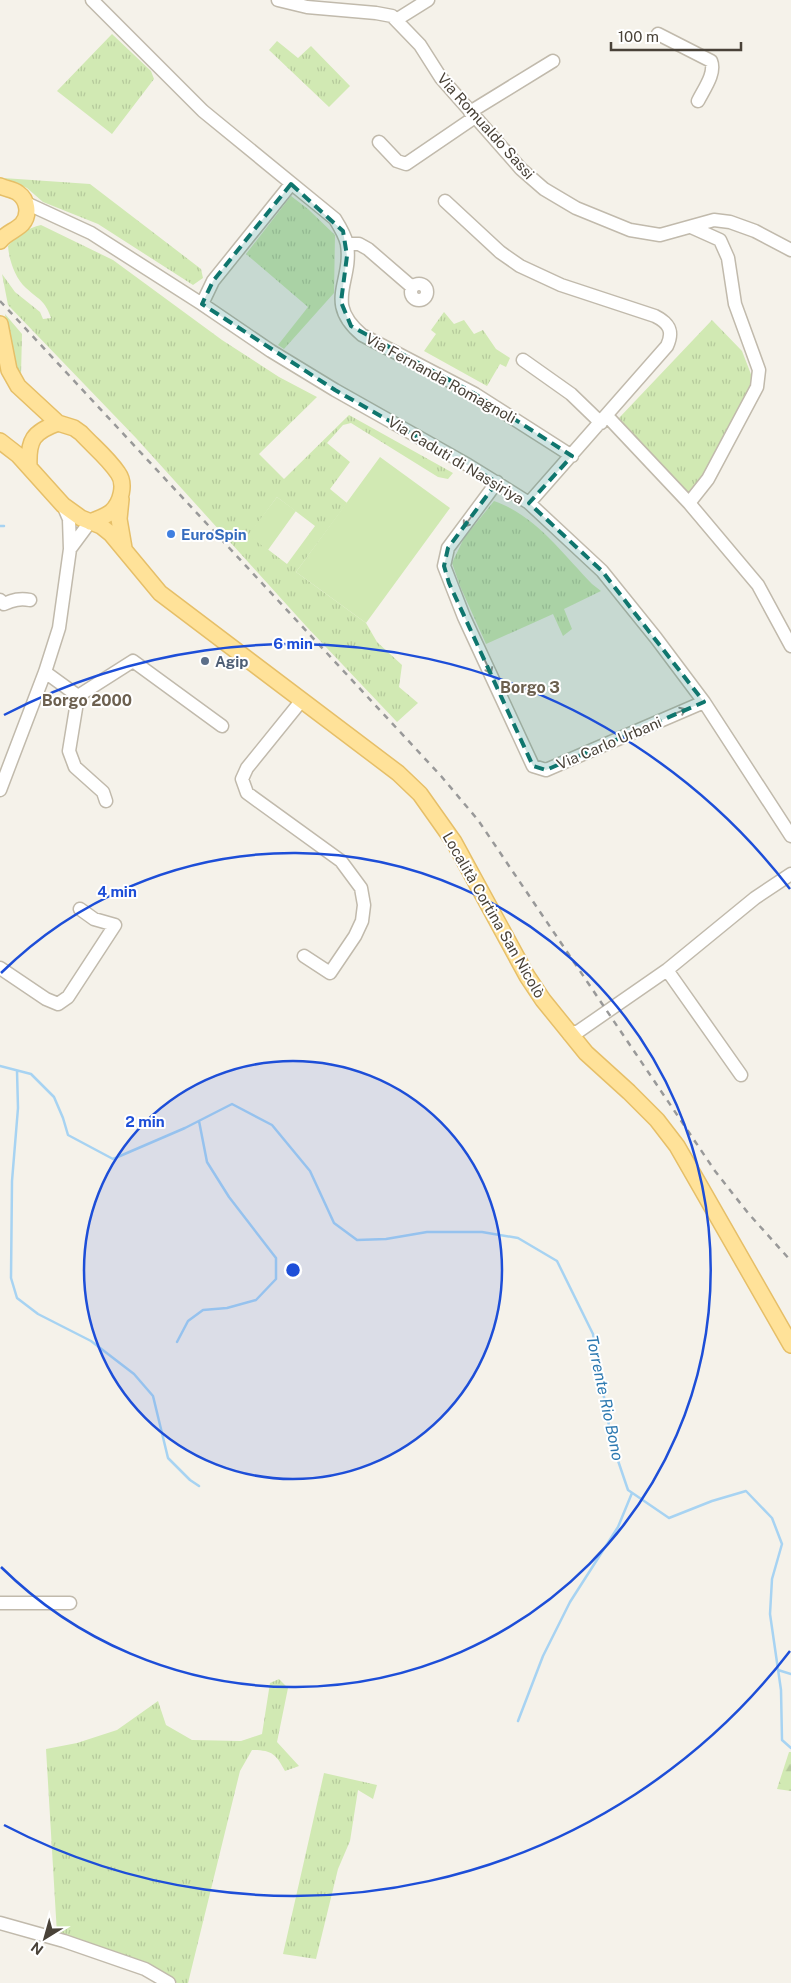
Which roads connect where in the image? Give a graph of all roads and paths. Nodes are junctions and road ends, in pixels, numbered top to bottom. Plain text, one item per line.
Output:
1 (92, 0) edge
2 (278, 0) edge
3 (428, 0) edge
4 (396, 20) junction
5 (658, 34) dead end
6 (553, 61) dead end
7 (698, 101) dead end
8 (473, 115) junction
9 (379, 142) dead end
10 (291, 184) junction
11 (2, 188) edge
12 (445, 201) dead end
13 (26, 210) junction
14 (692, 227) junction
15 (0, 229) edge
16 (15, 229) junction
17 (0, 241) edge
18 (347, 244) junction
19 (791, 250) edge
20 (412, 287) dead end
21 (202, 304) junction
22 (0, 324) edge
23 (523, 360) dead end
24 (30, 398) junction
25 (604, 419) junction
26 (58, 423) junction
27 (35, 437) junction
28 (0, 441) edge
29 (572, 456) junction
30 (29, 466) junction
31 (497, 482) junction
32 (121, 496) junction
33 (529, 503) junction
34 (688, 503) junction
35 (63, 505) junction
36 (90, 522) junction
37 (70, 549) junction
38 (124, 549) junction
39 (0, 600) edge
40 (30, 600) dead end
41 (791, 646) edge
42 (44, 672) junction
43 (78, 696) junction
44 (302, 700) junction
45 (704, 702) junction
46 (222, 726) dead end
47 (5, 763) edge
48 (0, 790) edge
49 (106, 801) dead end
50 (790, 830) edge
51 (791, 874) edge
52 (80, 909) dead end
53 (304, 956) dead end
54 (0, 968) edge
55 (667, 970) junction
56 (569, 1034) junction
57 (741, 1075) dead end
58 (791, 1345) edge
59 (0, 1603) edge
60 (70, 1603) dead end
61 (0, 1923) edge
62 (169, 1983) edge

1 - 10 street, Via Fernanda Romagnoli
2 - 4 street, Via Romualdo Sassi
3 - 4 street
4 - 8 street, Via Romualdo Sassi
5 - 7 street
6 - 8 street
8 - 9 street
8 - 14 street, Via Romualdo Sassi
10 - 18 street, Via Fernanda Romagnoli
10 - 21 street
11 - 13 main road
12 - 25 street
13 - 16 main road
13 - 21 street, Via Caduti di Nassiriya
14 - 19 street, Via Romualdo Sassi
14 - 34 street
15 - 16 main road
16 - 17 main road
18 - 20 street
18 - 29 street, Via Fernanda Romagnoli
21 - 31 street, Via Caduti di Nassiriya
22 - 24 main road
23 - 25 street
24 - 26 main road
24 - 27 main road
25 - 29 street
25 - 34 street
26 - 27 main road
26 - 32 main road
27 - 28 main road
27 - 30 main road
28 - 30 main road
29 - 33 street
30 - 35 main road
31 - 33 street, Via Caduti di Nassiriya
31 -> 45 street, Via Carlo Urbani
32 - 36 main road
32 - 38 main road, Località Cortina San Nicolò
33 - 45 street, Via Caduti di Nassiriya
34 - 41 street
35 - 36 main road
35 - 37 street
36 - 37 street
36 - 38 main road, Località Cortina San Nicolò
37 - 42 street
38 - 44 main road, Località Cortina San Nicolò
39 - 40 street
42 - 43 street
42 - 47 street
43 - 46 street
43 - 49 street
44 - 53 street
44 - 56 main road, Località Cortina San Nicolò
45 - 50 street, Via Caduti di Nassiriya
47 - 48 street
51 - 55 street
52 - 54 street
55 - 56 street
55 - 57 street
56 - 58 main road, Località Cortina San Nicolò
59 - 60 street
61 - 62 street

